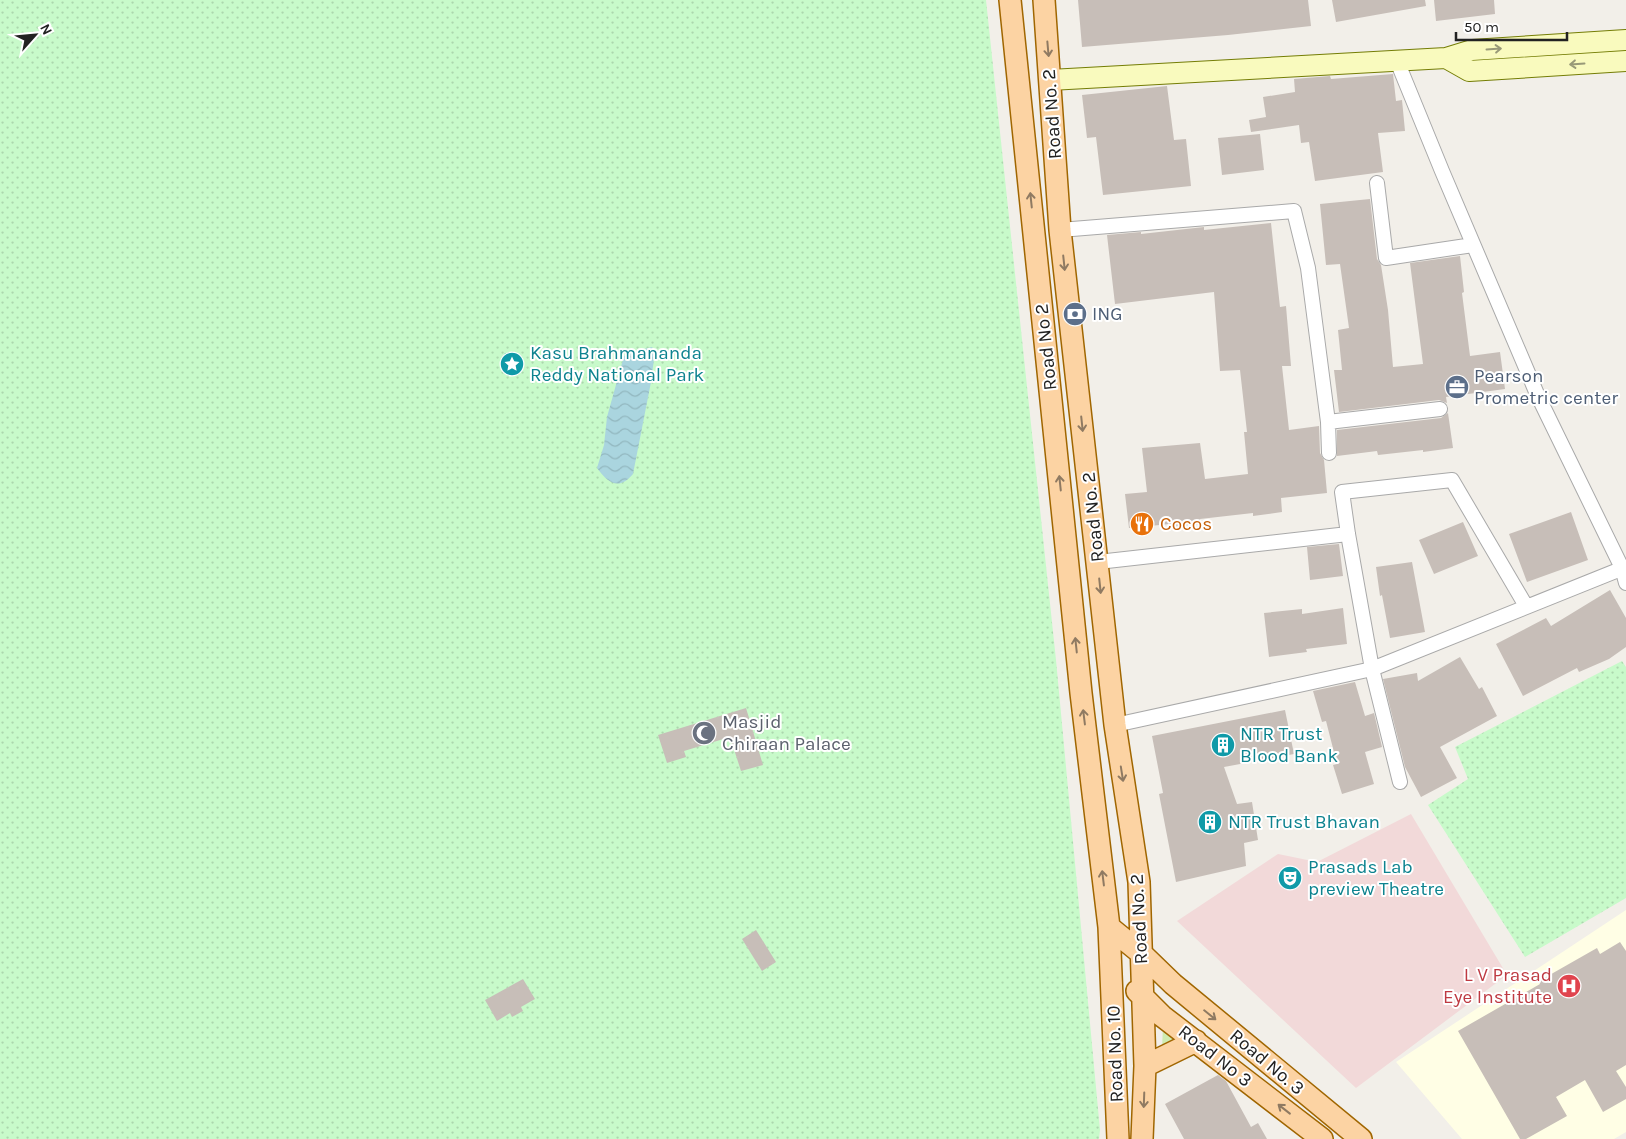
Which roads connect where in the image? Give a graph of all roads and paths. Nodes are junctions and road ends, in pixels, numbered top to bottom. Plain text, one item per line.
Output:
1 (1010, 0) edge
2 (1044, 0) edge
3 (1626, 40) edge
4 (1446, 58) junction
5 (1397, 61) junction
6 (1626, 61) edge
7 (1050, 80) junction
8 (1377, 183) dead end
9 (1060, 230) junction
10 (1474, 246) junction
11 (1440, 408) dead end
12 (1328, 422) junction
13 (1329, 453) dead end
14 (1348, 534) junction
15 (1098, 562) junction
16 (1624, 567) edge
17 (1626, 583) edge
18 (1526, 606) junction
19 (1372, 669) junction
20 (1115, 726) junction
21 (1400, 782) dead end
22 (1139, 882) junction
23 (1109, 927) junction
24 (1142, 954) junction
25 (1112, 969) junction
26 (1172, 984) junction
27 (1142, 995) junction
28 (1144, 1034) joint
29 (1196, 1041) junction
30 (1145, 1066) junction
31 (1118, 1139) edge
32 (1142, 1139) edge
33 (1322, 1139) edge
34 (1361, 1139) edge

23 -> 1 main road, Road No 2
2 -> 7 main road, Road No. 2
4 -> 3 main road
4 - 5 main road
6 -> 4 main road
5 - 7 main road
5 - 10 street
7 - 9 main road, Road No. 2
8 - 10 street
9 - 12 street
9 -> 15 main road, Road No. 2
10 - 16 street
11 - 12 street
12 - 13 street
14 - 15 street
14 - 18 street
14 - 19 street
15 -> 20 main road, Road No. 2
16 - 17 street
16 - 18 street
18 - 19 street
19 - 20 street
19 - 21 street
20 -> 22 main road, Road No. 2
22 - 24 main road, Road No. 2
22 - 26 main road
23 - 24 main road, Road No. 3
23 - 25 main road
24 - 26 main road, Road No. 3
24 - 27 main road, Road No. 2
25 - 27 main road, Road No 3
25 - 31 main road, Road No. 10
26 -> 34 main road, Road No. 3
27 - 28 main road, Road No. 2
27 - 29 main road, Road No 3
28 - 30 main road, Road No. 10
29 - 30 main road
33 -> 29 main road, Road No 3
30 -> 32 main road, Road No. 10

